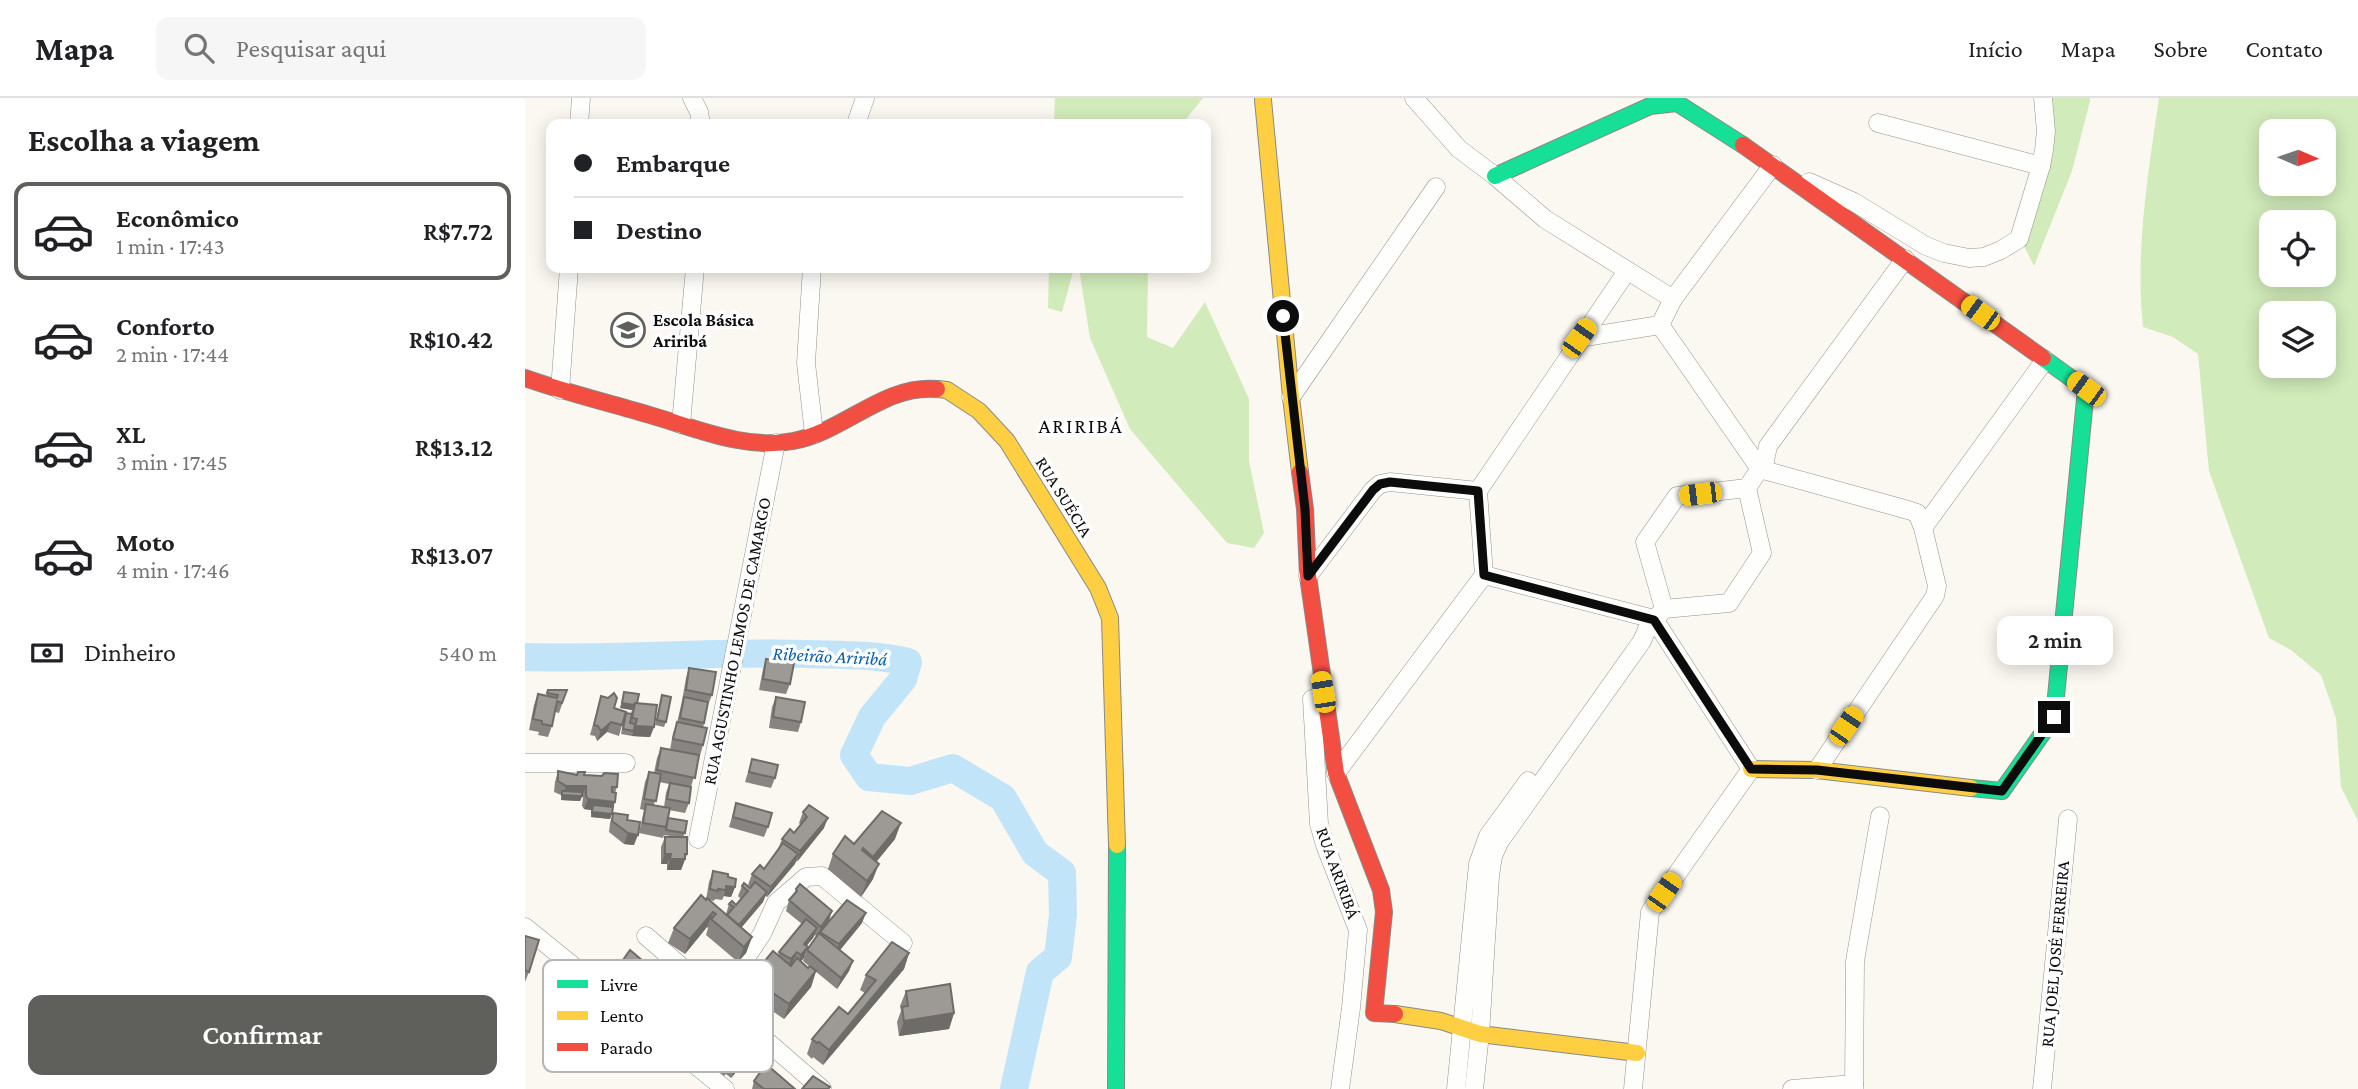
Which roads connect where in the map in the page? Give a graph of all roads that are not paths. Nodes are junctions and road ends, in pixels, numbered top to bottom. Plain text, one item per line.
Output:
1 (581, 98) edge
2 (692, 98) edge
3 (865, 98) edge
4 (1414, 98) edge
5 (2043, 98) edge
6 (1263, 100) dead end
7 (579, 119) edge
8 (700, 119) edge
9 (858, 119) edge
10 (1878, 123) dead end
11 (2041, 166) junction
12 (1777, 168) junction
13 (1495, 176) junction
14 (1436, 187) dead end
15 (1909, 262) junction
16 (1627, 271) junction
17 (569, 273) edge
18 (695, 273) edge
19 (812, 273) edge
20 (1673, 299) junction
21 (1660, 325) junction
22 (1579, 338) junction
23 (2045, 360) junction
24 (525, 378) edge
25 (560, 390) junction
26 (1291, 397) junction
27 (681, 424) junction
28 (814, 435) junction
29 (776, 443) junction
30 (1762, 465) junction
31 (1747, 488) junction
32 (1478, 491) junction
33 (1923, 528) junction
34 (1484, 575) junction
35 (1308, 576) junction
36 (1655, 619) junction
37 (1312, 699) dead end
38 (525, 763) edge
39 (626, 763) dead end
40 (1751, 769) junction
41 (1817, 770) junction
42 (1336, 773) junction
43 (1881, 816) dead end
44 (2068, 819) dead end
45 (698, 839) dead end
46 (525, 927) edge
47 (646, 936) dead end
48 (903, 943) dead end
49 (566, 960) edge
50 (674, 960) edge
51 (744, 960) edge
52 (1426, 1016) junction
53 (1463, 1026) junction
54 (1480, 1034) junction
55 (1459, 1045) junction
56 (773, 1046) edge
57 (1637, 1053) junction
58 (704, 1072) edge
59 (1854, 1086) edge
60 (725, 1089) edge
61 (823, 1089) edge
62 (1116, 1089) edge
63 (1339, 1089) edge
64 (1455, 1089) edge
65 (1474, 1089) edge
66 (1633, 1089) edge
67 (1792, 1089) edge
68 (2042, 1089) edge

1 - 7 street
2 - 8 street
3 - 9 street
4 - 13 street
5 - 11 street
6 - 26 street
10 - 11 street
11 - 12 street
12 - 13 street
12 - 15 street
12 - 20 street
13 - 16 street
14 - 26 street
15 - 23 street
15 - 30 street
16 - 20 street
16 - 22 street
17 - 25 street
18 - 27 street
19 - 28 street
20 - 21 street
21 - 22 street
21 - 30 street
22 - 32 street
23 - 33 street
23 - 41 street
24 - 25 street, RUA SUÉCIA
25 - 27 street, RUA SUÉCIA
26 - 35 street
27 - 29 street, RUA SUÉCIA
28 - 29 street, RUA SUÉCIA
28 - 62 street, RUA SUÉCIA
29 - 45 street, RUA AGUSTINHO LEMOS DE CAMARGO
30 - 31 street
30 - 33 street
31 - 36 street
31 - 36 street
32 - 34 street
32 - 35 street
33 - 41 street
34 - 36 street
34 - 42 street
35 - 42 street
36 - 40 street
36 - 53 street
36 - 54 street
37 - 63 street, RUA ARIRIBÁ
38 - 39 street
40 - 41 street
40 - 57 street
42 - 52 street
43 - 59 street
44 - 68 street, RUA JOEL JOSÉ FERREIRA
46 - 49 street
47 - 50 street
48 - 51 street
52 - 53 street
52 - 55 street
53 - 54 street
53 - 55 street
54 - 57 street
54 - 65 street
55 - 64 street
56 - 61 street
57 - 66 street
58 - 60 street
59 - 67 street

